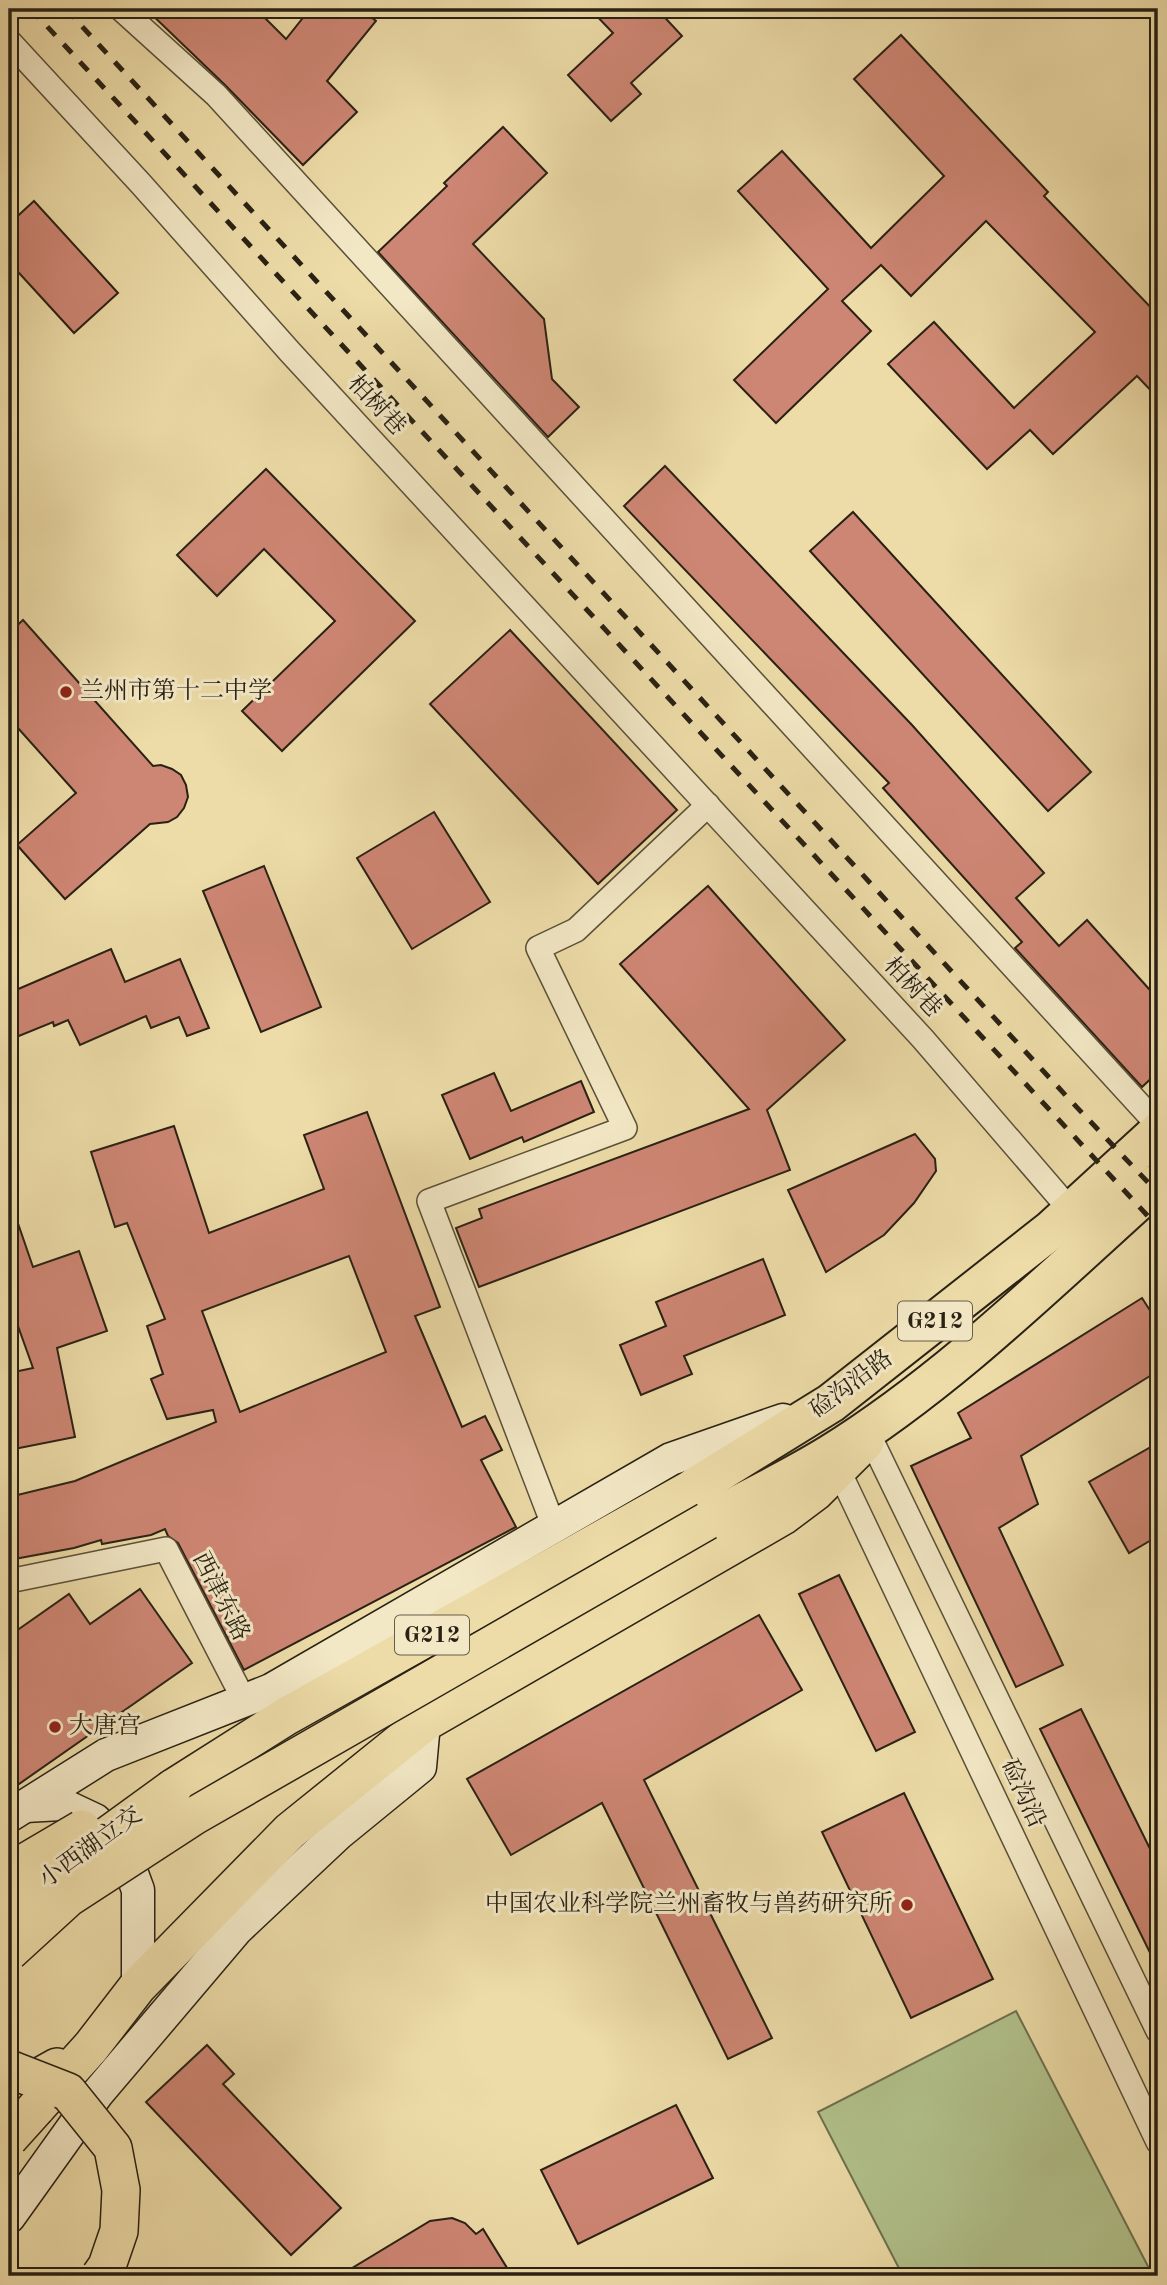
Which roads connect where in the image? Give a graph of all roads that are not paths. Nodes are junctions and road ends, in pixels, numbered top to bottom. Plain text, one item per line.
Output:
1 (121, 9) edge
2 (9, 41) edge
3 (708, 805) junction
4 (1158, 1125) edge
5 (1158, 1132) edge
6 (1158, 1183) edge
7 (1072, 1212) junction
8 (908, 1400) junction
9 (831, 1403) junction
10 (870, 1437) junction
11 (838, 1469) junction
12 (701, 1504) junction
13 (554, 1527) junction
14 (9, 1581) edge
15 (244, 1700) junction
16 (424, 1723) junction
17 (173, 1788) junction
18 (16, 1811) edge
19 (9, 1872) edge
20 (9, 1907) edge
21 (9, 1952) edge
22 (138, 1986) junction
23 (1158, 2031) edge
24 (9, 2069) edge
25 (97, 2094) junction
26 (22, 2101) edge
27 (9, 2136) edge
28 (1158, 2142) edge
29 (9, 2217) edge
30 (100, 2276) edge

1 - 4 street
2 - 3 street, 柏树巷
3 - 7 street, 柏树巷
3 - 13 street
5 - 7 highway, 硷沟沿路 / G212
6 - 8 highway, 硷沟沿路 / G212
7 - 9 highway, 硷沟沿路 / G212
8 - 10 main road
8 - 12 highway, 硷沟沿路 / G212
9 - 12 highway, 硷沟沿路 / G212
9 - 13 street
10 - 11 main road
10 - 23 street, 硷沟沿
11 - 16 main road
11 - 28 street, 硷沟沿
12 - 17 main road, G212
12 - 21 main road, bridge
13 - 15 street
14 - 15 street, 西津东路
15 - 18 street
16 - 22 main road
16 - 25 street
17 - 19 main road, bridge
17 - 20 main road, 小西湖立交, bridge
18 - 22 street
22 - 26 main road
24 - 30 main road, bridge
25 - 27 street
25 - 29 street
26 - 27 main road, bridge

